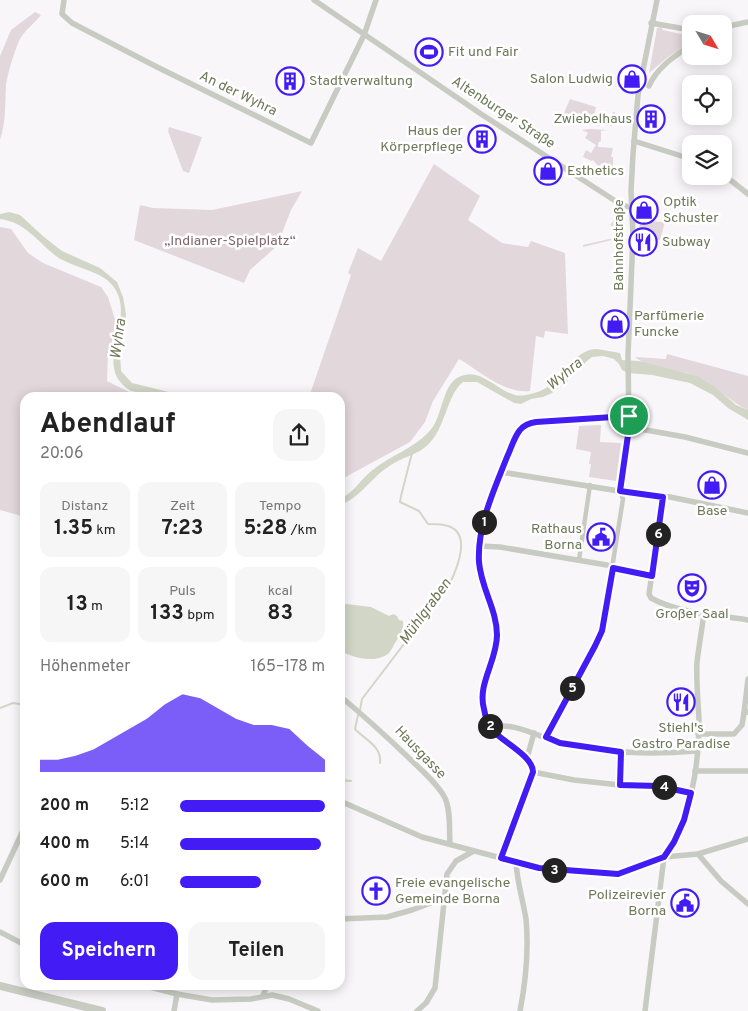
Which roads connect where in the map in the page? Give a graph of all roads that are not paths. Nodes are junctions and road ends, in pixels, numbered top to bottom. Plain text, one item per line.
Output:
1 (64, 0) edge
2 (314, 0) edge
3 (376, 0) edge
4 (657, 0) edge
5 (748, 22) edge
6 (651, 23) junction
7 (732, 25) edge
8 (682, 28) edge
9 (364, 35) junction
10 (682, 51) edge
11 (649, 86) dead end
12 (634, 141) junction
13 (682, 156) edge
14 (732, 181) edge
15 (748, 194) edge
16 (632, 208) junction
17 (629, 416) junction
18 (629, 428) junction
19 (748, 453) edge
20 (501, 472) junction
21 (590, 486) junction
22 (620, 491) junction
23 (663, 497) junction
24 (748, 513) edge
25 (479, 546) junction
26 (579, 560) junction
27 (610, 566) junction
28 (652, 576) junction
29 (704, 613) junction
30 (748, 620) edge
31 (748, 679) edge
32 (345, 700) edge
33 (746, 713) edge
34 (491, 728) junction
35 (534, 733) junction
36 (698, 734) junction
37 (546, 737) junction
38 (697, 751) junction
39 (621, 752) junction
40 (527, 758) junction
41 (695, 771) junction
42 (748, 771) edge
43 (533, 772) junction
44 (620, 785) junction
45 (691, 793) junction
46 (345, 803) edge
47 (20, 837) edge
48 (748, 839) edge
49 (450, 844) junction
50 (472, 852) junction
51 (698, 854) junction
52 (664, 857) junction
53 (501, 858) junction
54 (516, 862) junction
55 (0, 880) edge
56 (444, 898) junction
57 (748, 904) edge
58 (345, 919) edge
59 (0, 932) edge
60 (20, 942) edge
61 (0, 986) edge
62 (161, 990) edge
63 (266, 990) edge
64 (177, 994) junction
65 (264, 996) junction
66 (102, 1011) edge
67 (174, 1011) edge
68 (318, 1011) edge
69 (417, 1011) edge
70 (520, 1011) edge
71 (645, 1011) edge
72 (650, 1011) edge

1 - 9 street, An der Wyhra
2 - 9 street, Altenburger Straße
3 - 9 street
4 - 6 street, Bahnhofstraße
5 - 7 street
6 - 8 street
6 - 12 street, Bahnhofstraße
9 - 16 street, Altenburger Straße
10 - 11 street
12 - 13 street
12 - 16 street, Bahnhofstraße
14 - 15 street
16 - 17 street, Bahnhofstraße
17 - 18 street, Bahnhofstraße
17 - 20 street
18 - 19 street
18 - 22 street, Bahnhofstraße
20 - 21 street
20 - 25 street
21 - 22 street
21 - 26 street
22 - 23 street
22 - 27 street
23 - 24 street
23 - 28 street
25 - 26 street
25 - 34 street
26 - 27 street
27 - 28 street
27 - 37 street
28 - 29 street
29 - 30 street
29 - 36 street
31 - 33 street
32 - 49 street, Hausgasse
33 - 36 street
34 - 35 street
34 - 40 street
35 - 37 street
35 - 40 street
36 - 38 street
37 - 39 street
38 - 39 street
38 - 41 street
39 - 44 street
40 - 43 street
41 - 42 street
41 - 45 street
43 - 44 street
43 - 53 street
44 - 45 street
45 - 52 street
46 - 49 street
47 - 55 street
48 - 51 street
49 - 50 street
50 - 53 street
50 - 56 street
51 - 52 street
51 - 57 street
52 - 54 street
52 - 71 street
53 - 54 street
54 - 70 street
56 - 58 street
56 - 69 street
59 - 60 street
61 - 66 street
62 - 64 street
63 - 65 street
64 - 65 street
64 - 67 street
65 - 68 street
71 - 72 street

